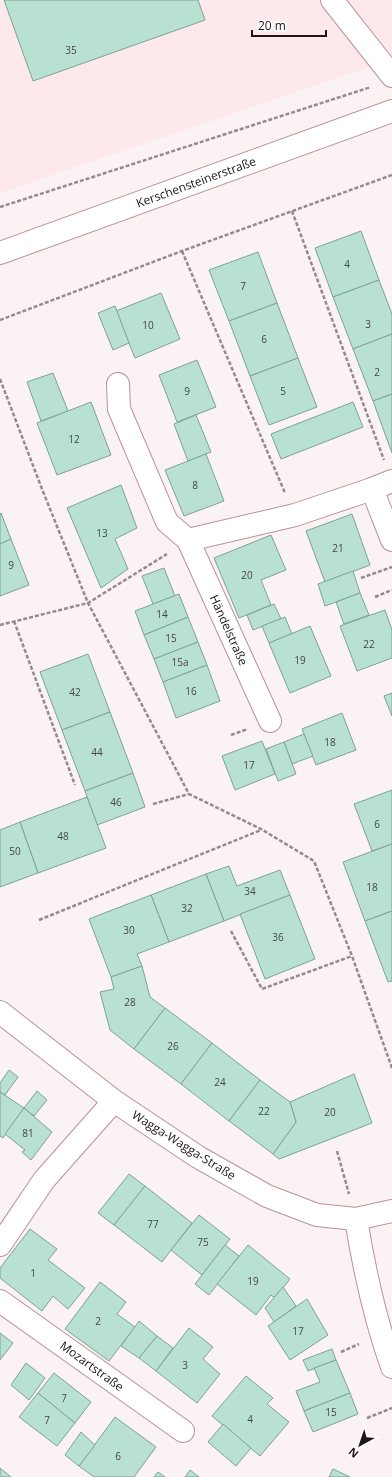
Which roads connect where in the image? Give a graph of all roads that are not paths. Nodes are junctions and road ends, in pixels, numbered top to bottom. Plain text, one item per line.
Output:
1 (332, 0) edge
2 (384, 80) edge
3 (392, 111) edge
4 (0, 253) edge
5 (118, 384) dead end
6 (384, 478) edge
7 (188, 540) junction
8 (392, 540) edge
9 (270, 720) dead end
10 (0, 1012) edge
11 (114, 1101) junction
12 (392, 1211) edge
13 (356, 1219) junction
14 (0, 1245) edge
15 (0, 1300) edge
16 (392, 1367) edge
17 (184, 1431) dead end

1 - 2 street
3 - 4 street, Kerschensteinerstraße
5 - 7 street, Händelstraße
6 - 7 street
6 - 8 street
7 - 9 street, Händelstraße
10 - 11 street, Wagga-Wagga-Straße
11 - 13 street, Wagga-Wagga-Straße
11 - 14 street
12 - 13 street, Wagga-Wagga-Straße
13 - 16 street
15 - 17 street, Mozartstraße

